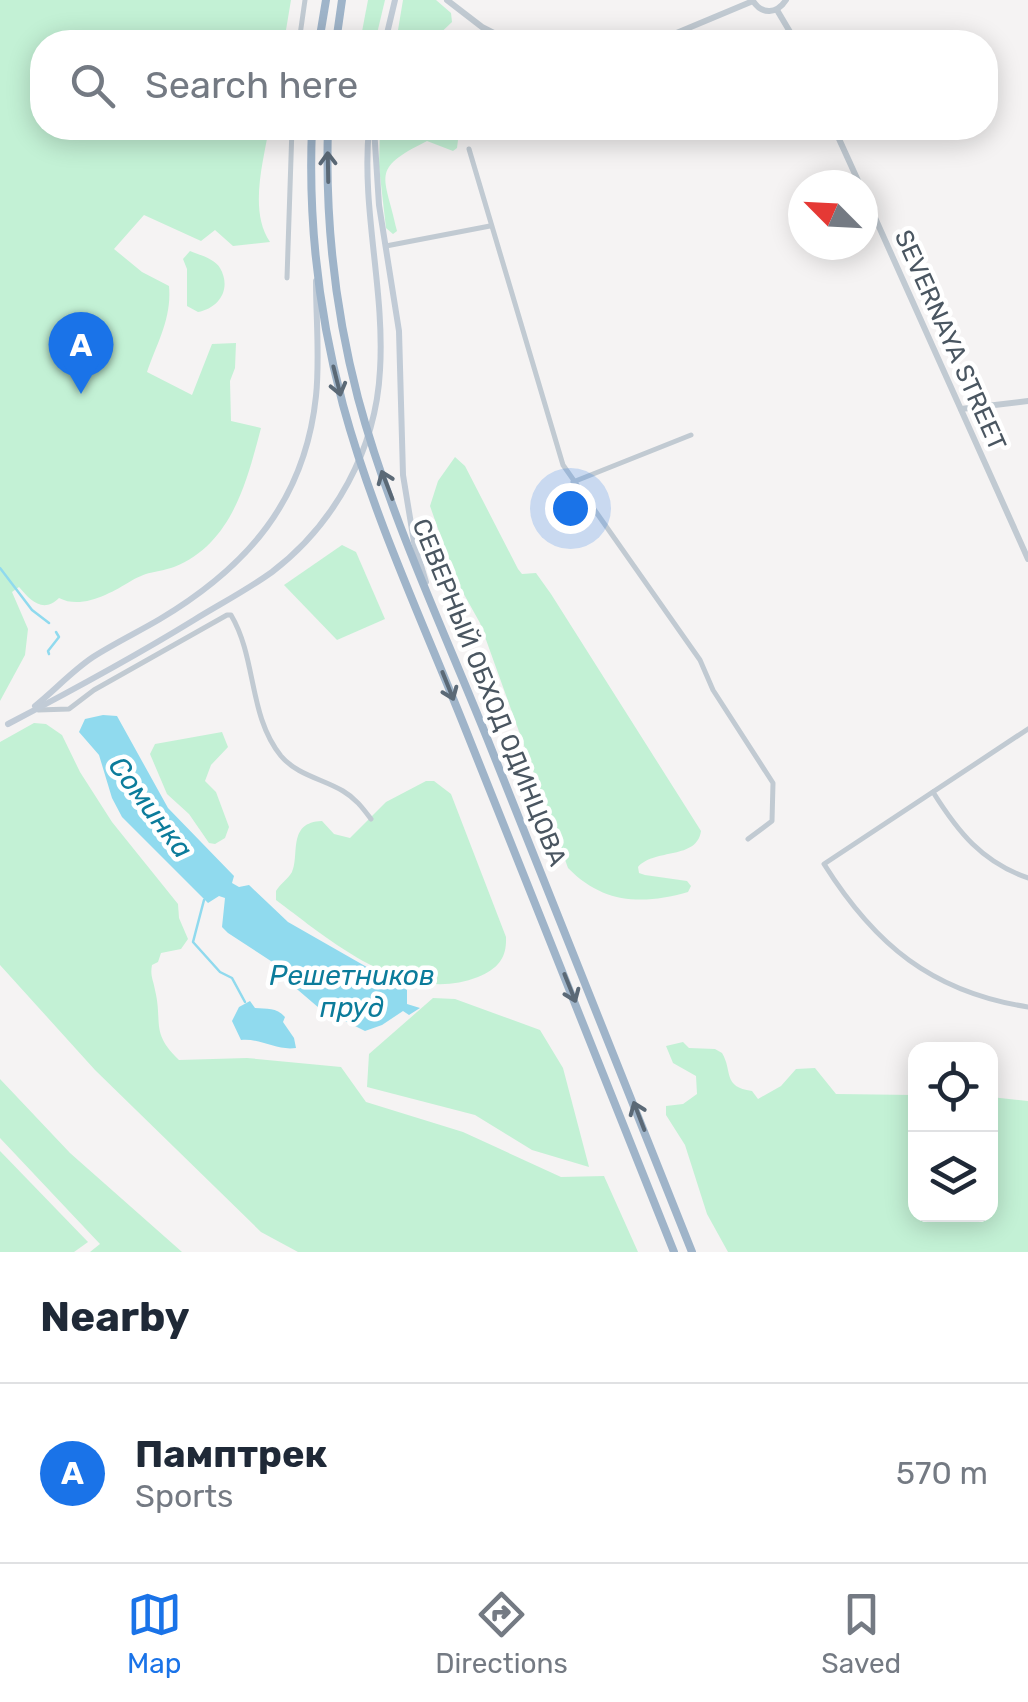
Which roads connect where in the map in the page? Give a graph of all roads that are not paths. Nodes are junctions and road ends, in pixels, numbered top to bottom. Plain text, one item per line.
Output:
1 (305, 0) edge
2 (326, 0) edge
3 (342, 0) edge
4 (395, 0) edge
5 (447, 0) edge
6 (786, 0) edge
7 (753, 1) edge
8 (776, 10) junction
9 (301, 30) edge
10 (321, 30) edge
11 (338, 30) edge
12 (388, 30) edge
13 (488, 30) edge
14 (683, 30) edge
15 (788, 30) edge
16 (292, 140) edge
17 (312, 140) edge
18 (328, 140) edge
19 (371, 140) edge
20 (373, 140) edge
21 (840, 140) edge
22 (469, 150) dead end
23 (854, 170) edge
24 (878, 224) edge
25 (490, 226) junction
26 (386, 246) junction
27 (315, 251) junction
28 (287, 278) dead end
29 (1028, 400) edge
30 (961, 409) junction
31 (691, 435) dead end
32 (572, 482) junction
33 (1028, 560) edge
34 (435, 608) junction
35 (35, 710) junction
36 (4, 726) edge
37 (1028, 730) edge
38 (933, 792) junction
39 (371, 818) dead end
40 (748, 839) dead end
41 (1028, 878) edge
42 (1028, 1007) edge
43 (674, 1252) edge
44 (692, 1252) edge

1 - 9 street
2 - 10 highway
3 - 11 highway
4 - 12 main road
5 - 13 street
6 - 8 street
7 - 8 street
7 - 14 street
8 - 15 street
16 - 28 street
17 - 27 highway, СЕВЕРНЫЙ ОБХОД ОДИНЦОВА
34 -> 18 highway, СЕВЕРНЫЙ ОБХОД ОДИНЦОВА
19 - 35 main road
20 - 26 main road
21 - 23 street, SEVERNAYA STREET
22 - 25 street
24 - 30 street, SEVERNAYA STREET
25 - 26 street
25 - 32 street
26 - 34 main road
27 - 36 main road
27 -> 43 highway, СЕВЕРНЫЙ ОБХОД ОДИНЦОВА
29 - 30 street
30 - 33 street, SEVERNAYA STREET
31 - 32 street
32 - 40 street
44 -> 34 highway, СЕВЕРНЫЙ ОБХОД ОДИНЦОВА
35 - 36 main road
35 - 39 street
37 - 38 street
38 - 41 street
38 - 42 street

